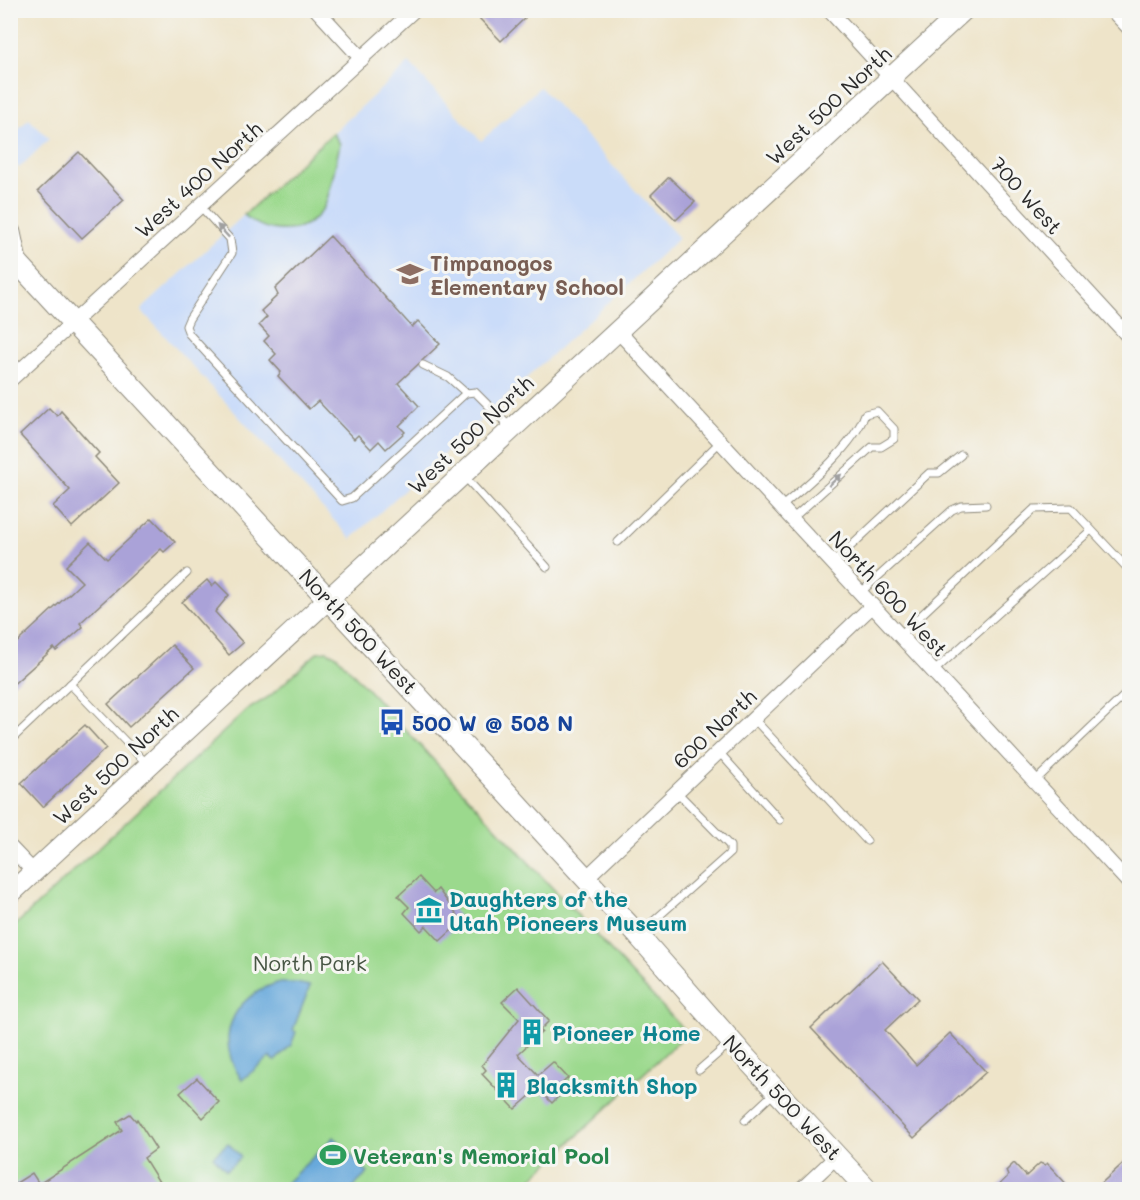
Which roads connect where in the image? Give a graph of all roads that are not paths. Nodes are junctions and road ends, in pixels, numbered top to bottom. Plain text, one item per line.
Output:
1 (317, 10) edge
2 (414, 10) edge
3 (829, 10) edge
4 (964, 10) edge
5 (1112, 10) edge
6 (1130, 29) edge
7 (362, 59) junction
8 (893, 79) junction
9 (200, 206) junction
10 (10, 233) edge
11 (13, 261) edge
12 (72, 322) junction
13 (617, 330) junction
14 (1130, 338) edge
15 (423, 365) dead end
16 (10, 380) edge
17 (466, 393) junction
18 (512, 428) junction
19 (720, 441) junction
20 (961, 455) dead end
21 (462, 474) junction
22 (986, 505) dead end
23 (780, 507) junction
24 (792, 519) junction
25 (1091, 530) junction
26 (618, 542) dead end
27 (833, 563) junction
28 (547, 567) dead end
29 (1130, 571) edge
30 (187, 573) dead end
31 (860, 593) junction
32 (329, 598) junction
33 (872, 606) junction
34 (899, 636) junction
35 (933, 672) junction
36 (70, 684) junction
37 (1130, 690) edge
38 (754, 719) junction
39 (10, 741) edge
40 (718, 752) junction
41 (148, 766) junction
42 (1035, 781) junction
43 (677, 792) junction
44 (780, 820) dead end
45 (867, 841) dead end
46 (10, 847) edge
47 (34, 872) junction
48 (585, 879) junction
49 (1130, 884) edge
50 (10, 894) edge
51 (638, 934) junction
52 (732, 1042) junction
53 (699, 1070) dead end
54 (776, 1090) junction
55 (745, 1120) dead end
56 (837, 1156) junction
57 (801, 1190) edge
58 (868, 1190) edge

1 - 7 street
2 - 7 street, West 400 North
3 - 8 street, 700 West
4 - 8 street, West 500 North
5 - 6 street
7 - 9 street, West 400 North
8 - 13 street, West 500 North
8 - 14 street, 700 West
9 - 12 street, West 400 North
17 -> 9 lane
10 - 11 main road, North 500 West
11 - 12 main road, North 500 West
12 - 16 street, West 400 North
12 - 32 main road, North 500 West
13 - 18 street, West 500 North
13 - 19 street, North 600 West
15 - 17 lane
17 - 18 lane
18 - 21 street, West 500 North
19 - 23 street, North 600 West
19 - 26 lane
20 - 27 lane
21 - 28 lane
21 - 32 street, West 500 North
22 - 31 lane
23 - 24 street, North 600 West
24 -> 23 lane
24 - 27 street, North 600 West
25 - 29 lane
25 - 34 lane
25 - 35 lane
27 - 31 street, North 600 West
30 - 36 lane
31 - 33 street, North 600 West
32 - 41 street, West 500 North
32 - 48 main road, North 500 West
33 - 34 street, North 600 West
33 - 38 street, 600 North
34 - 35 street, North 600 West
35 - 42 street, North 600 West
36 - 39 lane
36 - 41 lane
37 - 42 lane
38 - 40 street, 600 North
38 - 45 lane
40 - 43 street, 600 North
40 - 44 lane
41 - 47 street, West 500 North
42 - 49 street, North 600 West
43 - 48 street, 600 North
43 - 51 lane
46 - 47 street
47 - 50 street, West 500 North
48 - 51 main road, North 500 West
51 - 52 main road, North 500 West
52 - 53 lane
52 - 54 main road, North 500 West
54 - 55 lane
54 - 56 main road, North 500 West
56 - 57 street
56 - 58 main road, North 500 West

